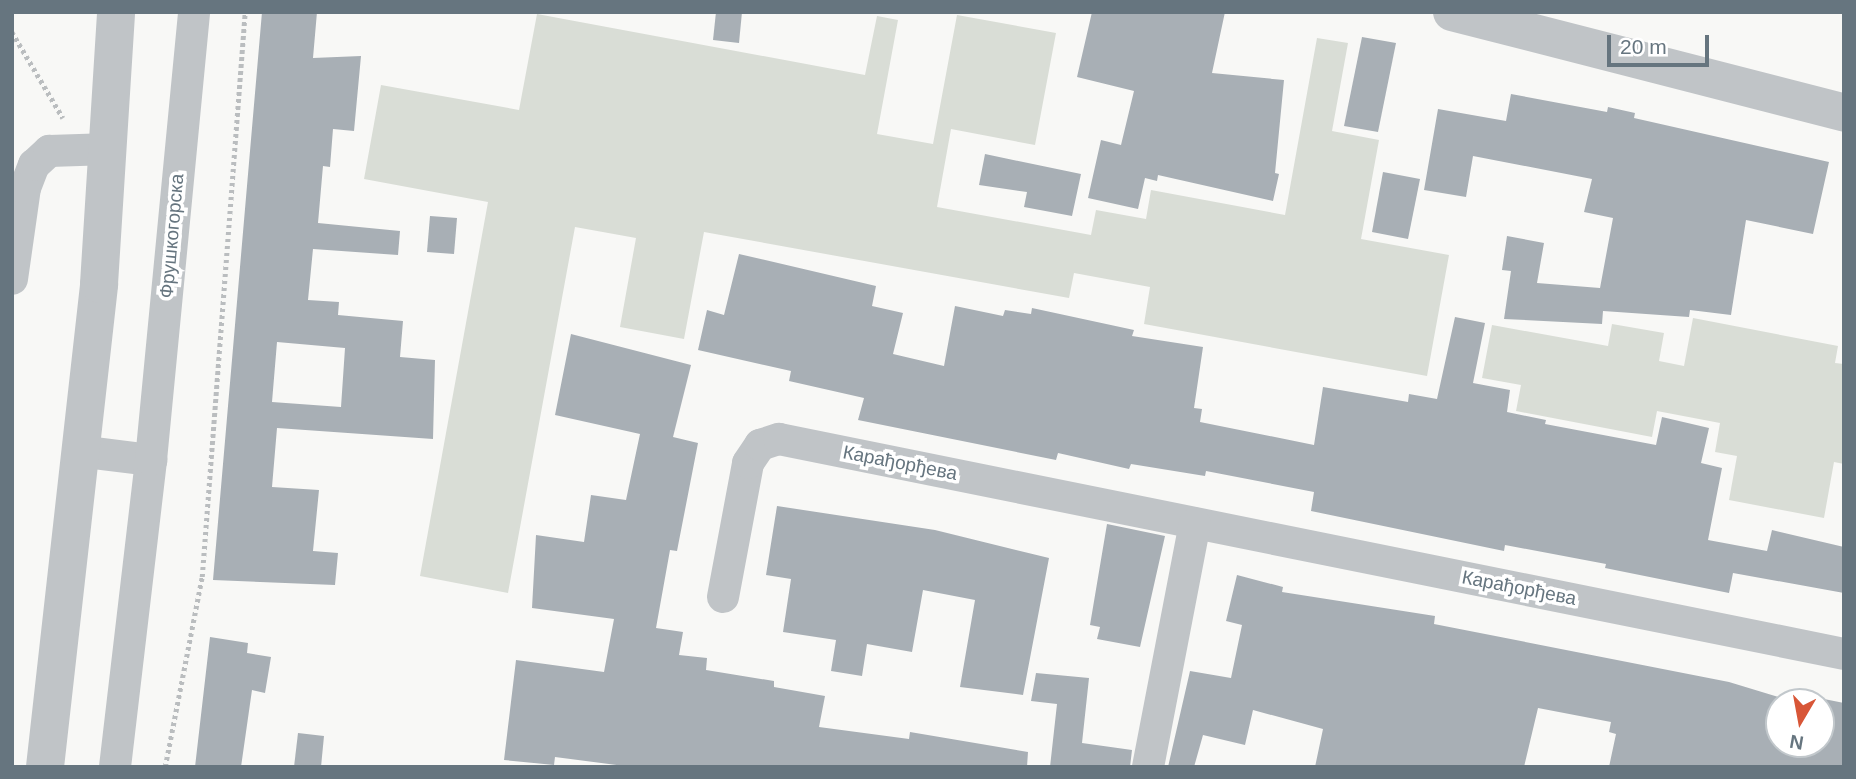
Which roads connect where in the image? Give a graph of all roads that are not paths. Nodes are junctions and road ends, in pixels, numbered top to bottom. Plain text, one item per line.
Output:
1 (116, 12) edge
2 (124, 12) edge
3 (194, 12) edge
4 (1452, 12) edge
5 (116, 52) junction
6 (1844, 113) edge
7 (93, 149) junction
8 (12, 279) edge
9 (78, 451) junction
10 (151, 460) junction
11 (1195, 523) junction
12 (723, 597) dead end
13 (1844, 654) edge
14 (45, 767) edge
15 (115, 767) edge
16 (1148, 767) edge

1 - 5 street
2 - 5 street
3 - 10 street, Фрушкогорска
4 - 6 street
5 - 7 street
7 - 8 street
7 - 9 street
9 - 10 street
9 - 14 street
10 - 15 street, Фрушкогорска
11 - 12 street, Карађорђева
11 - 13 street, Карађорђева
11 - 16 street

